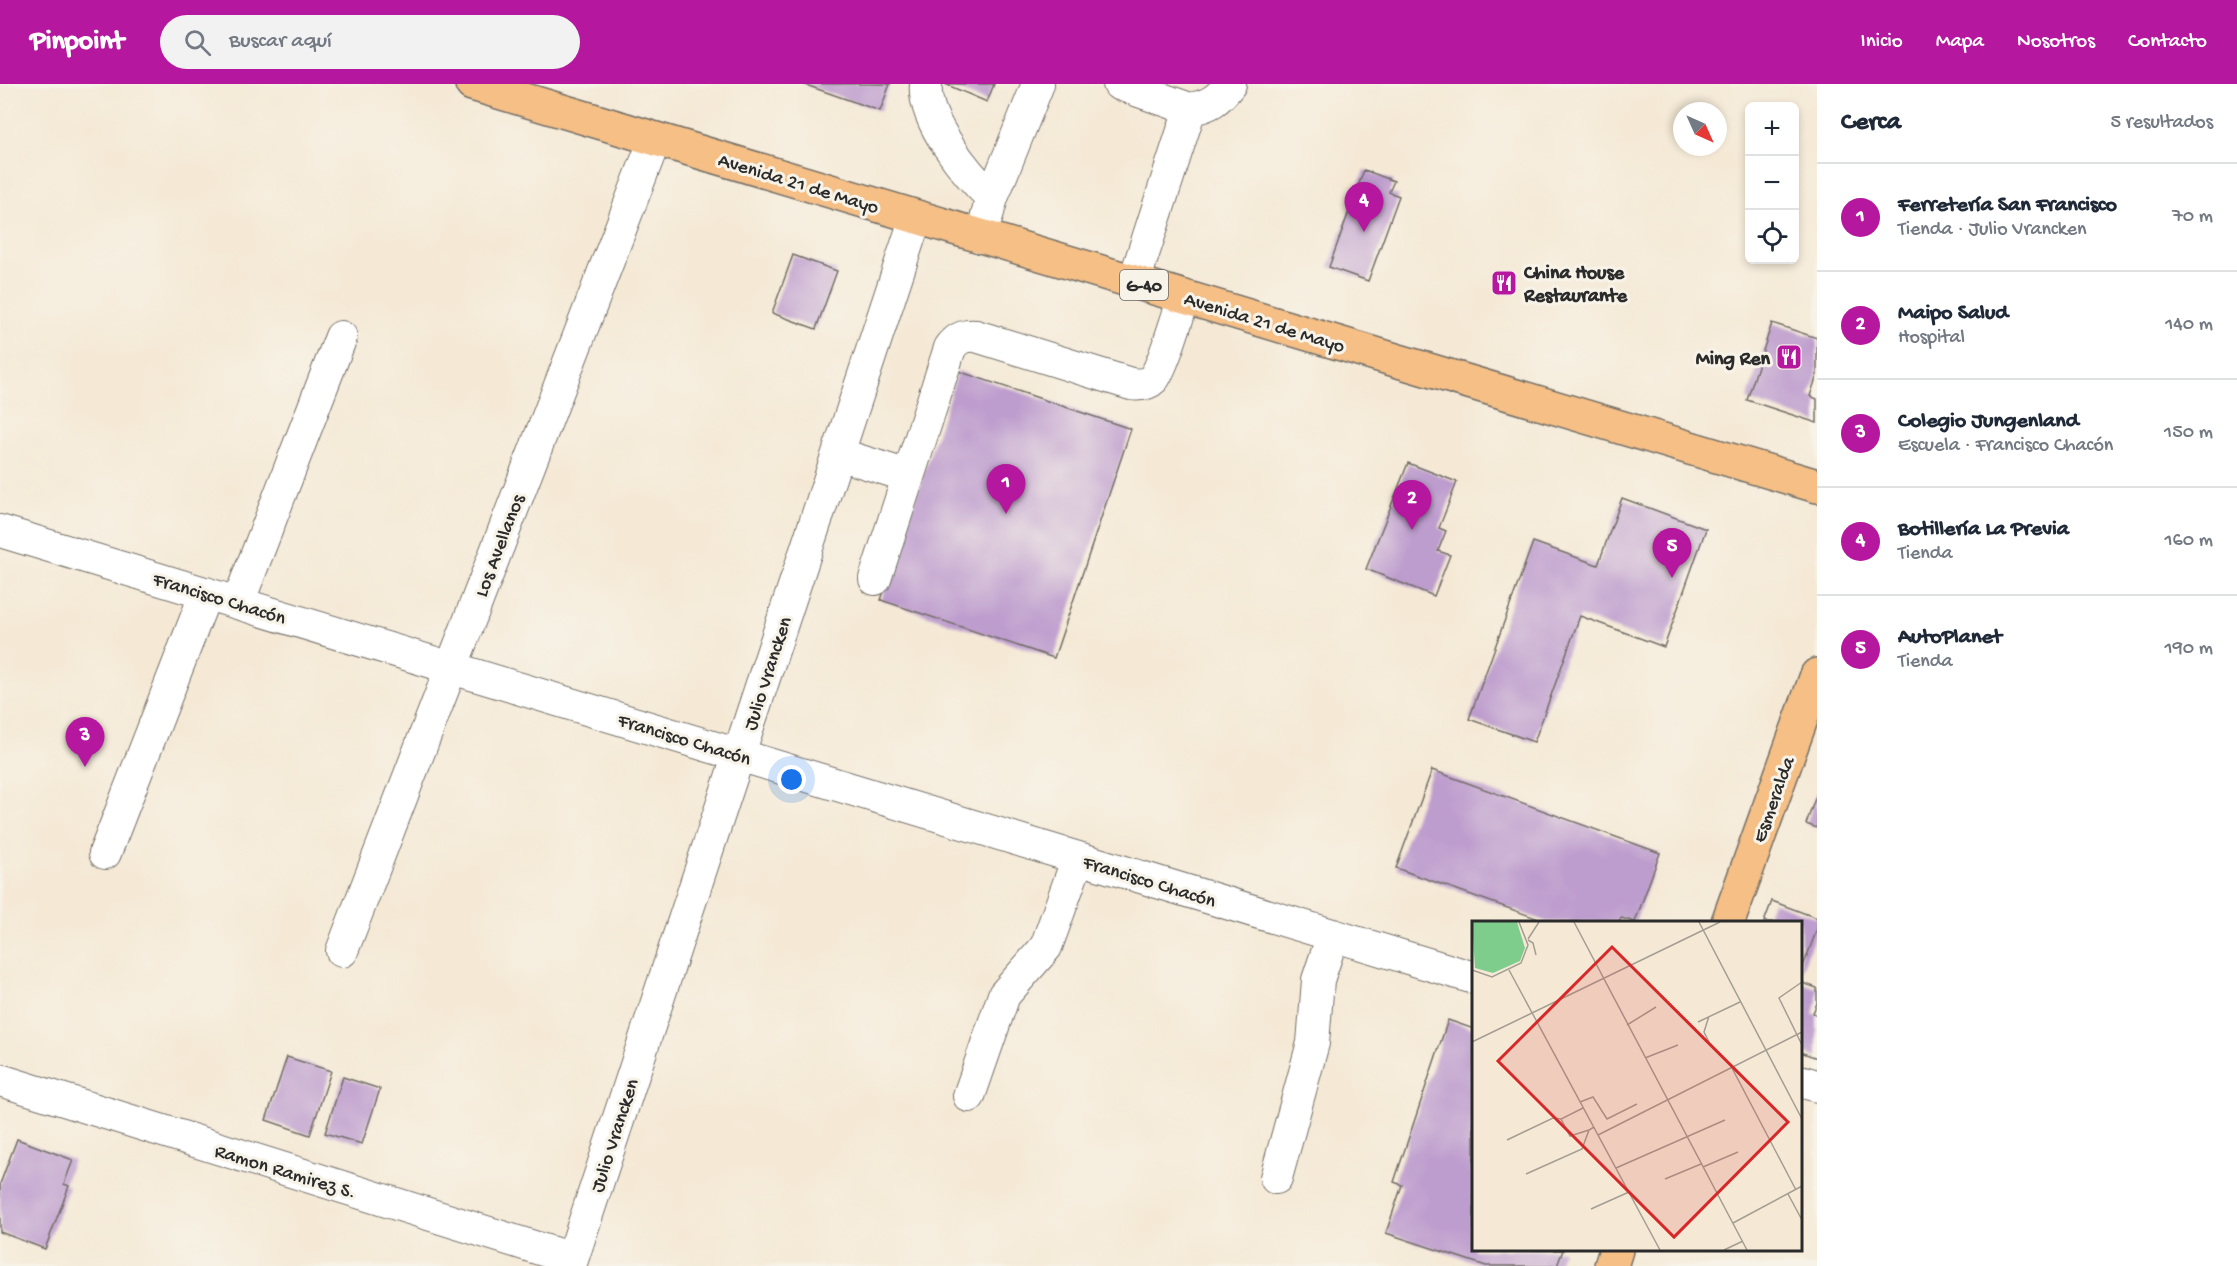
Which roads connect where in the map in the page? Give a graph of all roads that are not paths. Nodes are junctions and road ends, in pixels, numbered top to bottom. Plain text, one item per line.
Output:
1 (472, 84) edge
2 (926, 84) edge
3 (1038, 84) edge
4 (1119, 84) edge
5 (1230, 84) edge
6 (1190, 110) junction
7 (656, 139) junction
8 (992, 198) junction
9 (916, 217) junction
10 (981, 237) junction
11 (1134, 282) junction
12 (1184, 297) junction
13 (340, 337) dead end
14 (838, 454) junction
15 (909, 476) junction
16 (1817, 486) edge
17 (0, 531) edge
18 (875, 579) dead end
19 (206, 593) junction
20 (238, 603) junction
21 (451, 667) junction
22 (1817, 675) edge
23 (739, 755) junction
24 (105, 853) dead end
25 (1078, 858) junction
26 (1728, 921) edge
27 (1333, 935) junction
28 (342, 951) dead end
29 (1472, 978) edge
30 (0, 1080) edge
31 (1802, 1082) edge
32 (1817, 1086) edge
33 (969, 1096) dead end
34 (1276, 1178) dead end
35 (1616, 1251) edge
36 (571, 1263) edge
37 (1611, 1266) edge

1 - 7 main road, Avenida 21 de Mayo / G-40
2 - 8 street
3 - 8 street
4 - 6 street
5 - 6 street
6 - 11 street
7 - 9 main road, Avenida 21 de Mayo / G-40
7 - 21 street, Los Avellanos
8 - 10 street
9 - 10 main road, Avenida 21 de Mayo / G-40
9 - 14 street, Julio Vrancken
10 - 11 main road, Avenida 21 de Mayo / G-40
11 - 12 main road, Avenida 21 de Mayo / G-40
12 - 15 street
12 - 16 main road, Avenida 21 de Mayo / G-40
13 - 20 street
14 - 15 street
14 - 23 street, Julio Vrancken
15 - 18 street
17 - 19 street, Francisco Chacón
19 - 20 street, Francisco Chacón
19 - 24 street
20 - 21 street, Francisco Chacón
21 - 23 street, Francisco Chacón
21 - 28 street, Los Avellanos
22 - 26 main road, Esmeralda
23 - 25 street, Francisco Chacón
23 - 36 street, Julio Vrancken
25 - 27 street, Francisco Chacón
25 - 33 street
27 - 29 street, Francisco Chacón
27 - 34 street
30 - 36 street, Ramon Ramirez S.
31 - 32 street
35 - 37 main road

